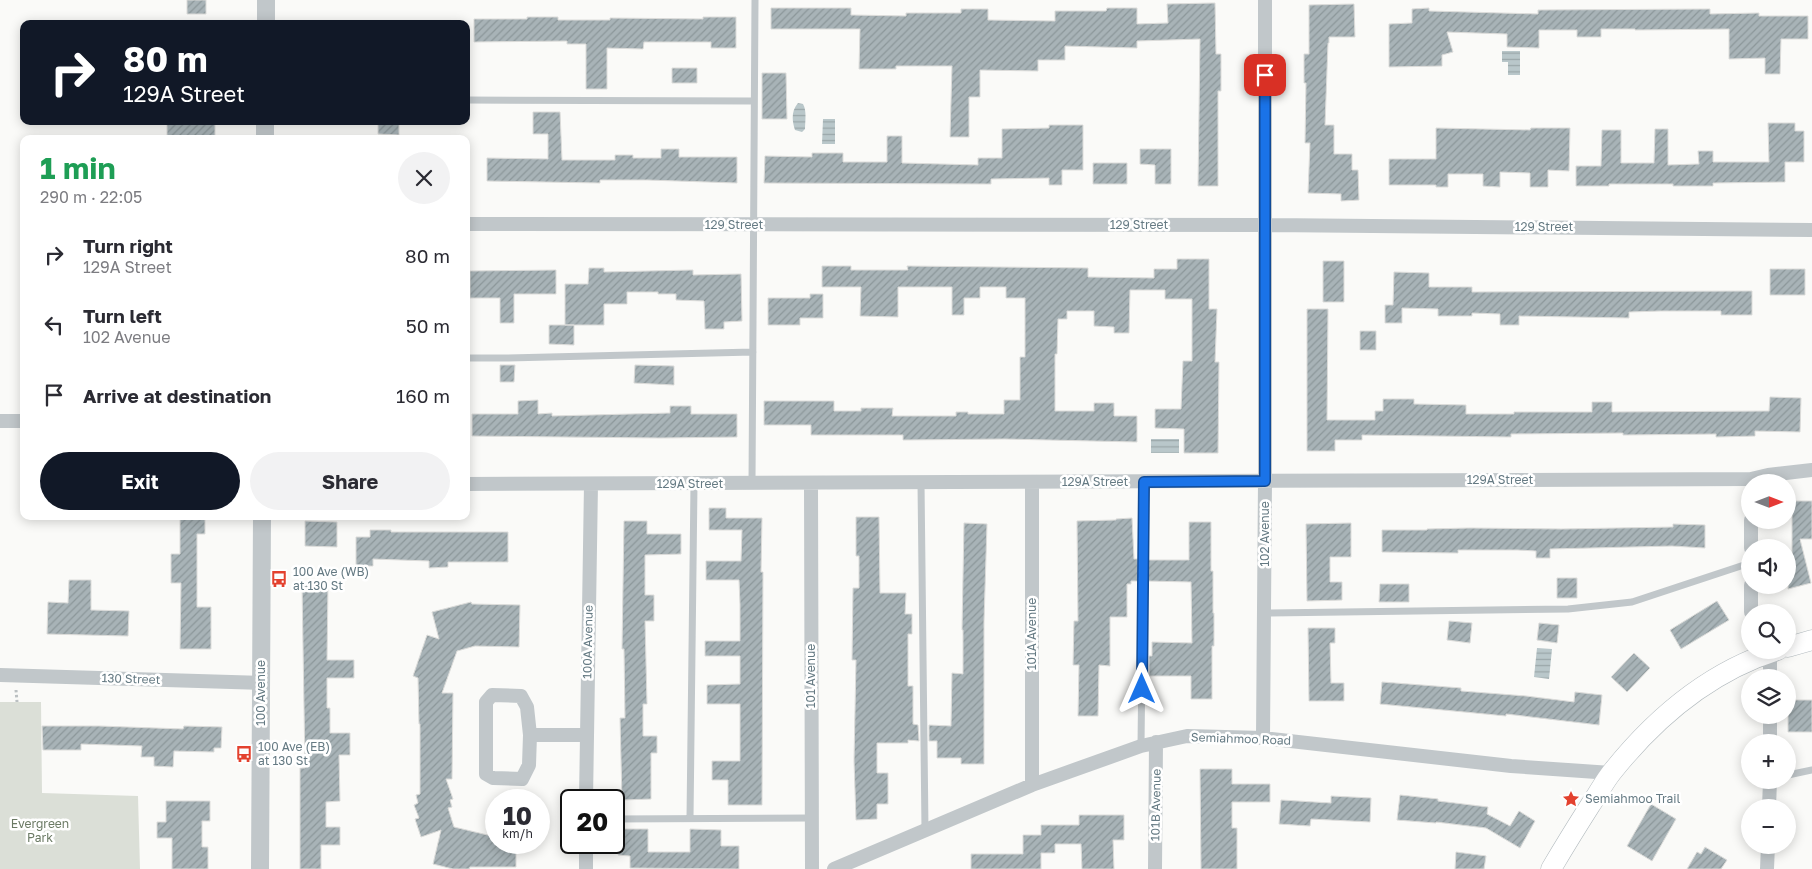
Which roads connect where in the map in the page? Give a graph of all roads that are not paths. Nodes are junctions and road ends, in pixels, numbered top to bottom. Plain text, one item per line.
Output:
1 (266, 0) edge
2 (755, 0) edge
3 (1265, 0) edge
4 (266, 20) edge
5 (470, 100) edge
6 (754, 101) junction
7 (470, 224) edge
8 (754, 225) junction
9 (1265, 225) junction
10 (1812, 230) edge
11 (753, 352) junction
12 (470, 358) edge
13 (0, 421) edge
14 (20, 421) edge
15 (1812, 470) edge
16 (1777, 474) edge
17 (1265, 481) junction
18 (1741, 481) edge
19 (1032, 482) junction
20 (1144, 482) junction
21 (752, 483) junction
22 (811, 483) junction
23 (922, 483) junction
24 (470, 484) edge
25 (590, 484) junction
26 (694, 484) junction
27 (262, 520) edge
28 (1741, 566) edge
29 (1264, 613) junction
30 (1812, 640) edge
31 (1796, 644) edge
32 (1754, 659) edge
33 (0, 675) edge
34 (262, 683) junction
35 (530, 735) junction
36 (586, 735) junction
37 (1264, 738) junction
38 (1156, 742) junction
39 (1141, 746) junction
40 (1812, 770) edge
41 (1611, 773) junction
42 (1796, 773) edge
43 (1032, 785) junction
44 (586, 789) edge
45 (690, 818) junction
46 (811, 818) junction
47 (625, 819) edge
48 (925, 829) junction
49 (586, 854) edge
50 (1768, 854) edge
51 (260, 869) edge
52 (586, 869) edge
53 (812, 869) edge
54 (834, 869) edge
55 (1155, 869) edge
56 (1551, 869) edge
57 (1767, 869) edge

1 - 4 street
2 - 6 lane
3 - 9 street, 102 Avenue
5 - 6 lane
6 - 8 lane
7 - 8 street, 129 Street
8 - 9 street, 129 Street
8 - 11 lane
9 - 10 street, 129 Street
9 - 17 street, 102 Avenue
11 - 12 lane
11 - 21 lane
13 - 14 street
15 - 16 street, 129A Street
17 - 18 street, 129A Street
17 - 20 street, 129A Street
17 - 29 street, 102 Avenue
19 - 20 street, 129A Street
19 - 23 street, 129A Street
19 - 43 street, 101A Avenue
20 - 39 lane
21 - 22 street, 129A Street
21 - 26 street, 129A Street
22 - 23 street, 129A Street
22 - 46 street, 101 Avenue
23 - 48 lane
24 - 25 street, 129A Street
25 - 26 street, 129A Street
25 - 36 street, 100A Avenue
26 - 45 lane
27 - 34 street, 100 Avenue
28 - 29 lane
29 - 37 street, 102 Avenue
30 - 31 main road
32 - 41 main road
33 - 34 street, 130 Street
34 - 51 street, 100 Avenue
35 - 35 street
35 - 36 street
36 - 44 street, 100A Avenue
37 - 38 street, Semiahmoo Road
37 - 41 street, Semiahmoo Road
38 - 39 street, Semiahmoo Road
38 - 55 street, 101B Avenue
39 - 43 street, Semiahmoo Road
40 - 42 lane
41 - 56 main road
43 - 48 street, Semiahmoo Road
45 - 46 lane
45 - 47 lane
46 - 53 street, 101 Avenue
48 - 54 street, Semiahmoo Road
49 - 52 street
50 - 57 street

